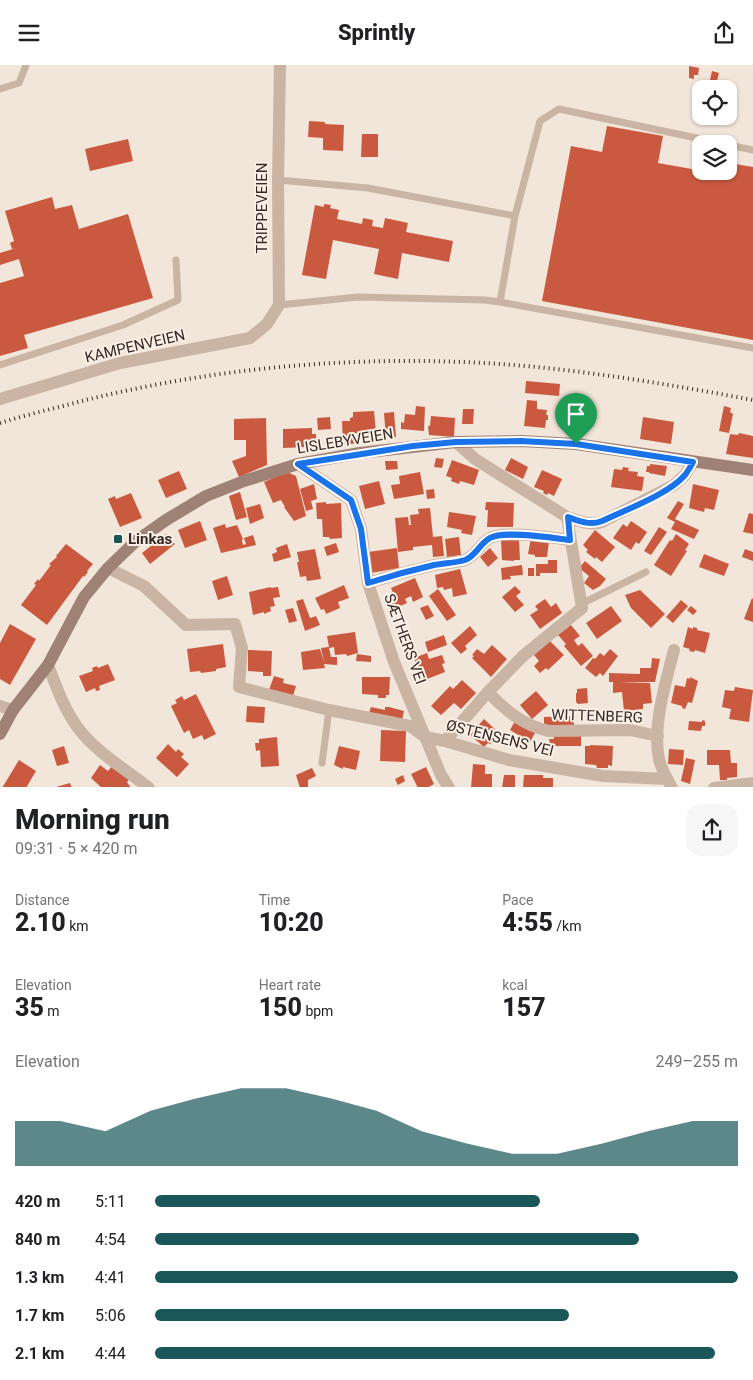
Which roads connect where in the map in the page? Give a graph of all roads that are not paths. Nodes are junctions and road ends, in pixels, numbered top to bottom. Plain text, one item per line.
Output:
1 (26, 65) edge
2 (280, 65) edge
3 (0, 89) edge
4 (692, 137) edge
5 (737, 147) edge
6 (753, 150) edge
7 (278, 180) junction
8 (515, 217) junction
9 (176, 260) dead end
10 (500, 302) junction
11 (279, 305) junction
12 (753, 348) edge
13 (0, 365) edge
14 (0, 399) edge
15 (456, 442) junction
16 (693, 462) junction
17 (298, 464) junction
18 (753, 470) edge
19 (568, 517) junction
20 (570, 540) junction
21 (108, 568) junction
22 (646, 572) dead end
23 (368, 583) junction
24 (583, 603) junction
25 (674, 650) dead end
26 (48, 665) junction
27 (488, 692) junction
28 (0, 706) edge
29 (13, 710) junction
30 (329, 710) junction
31 (0, 734) edge
32 (658, 736) junction
33 (424, 737) junction
34 (445, 741) junction
35 (322, 763) dead end
36 (670, 783) edge
37 (753, 783) edge
38 (148, 787) edge
39 (449, 787) edge
40 (714, 787) edge

1 - 3 lane
2 - 7 street, TRIPPEVEIEN
4 - 8 lane
5 - 6 lane
7 - 8 lane
7 - 11 street, TRIPPEVEIEN
8 - 10 lane
9 - 13 lane
10 - 11 lane
10 - 12 lane
11 - 14 street, KAMPENVEIEN
15 - 16 street, LISLEBYVEIEN
15 - 17 street, LISLEBYVEIEN
15 - 19 street
16 - 18 street, LISLEBYVEIEN
16 - 19 street
17 - 21 street, LISLEBYVEIEN
17 - 23 street, SÆTHERS VEI
19 - 20 street
20 - 23 street
20 - 24 street
21 - 26 street, LISLEBYVEIEN
21 - 30 street, ØSTENSENS VEI
22 - 24 lane
23 - 33 street, SÆTHERS VEI
24 - 27 street
25 - 32 street, WITTENBERG
26 - 29 street, LISLEBYVEIEN
26 - 38 street
27 - 32 street, WITTENBERG
27 - 34 street
28 - 29 street
29 - 31 street, LISLEBYVEIEN
30 - 33 street, ØSTENSENS VEI
30 - 35 lane
32 - 36 street, WITTENBERG
33 - 34 street, ØSTENSENS VEI
33 - 39 street, SÆTHERS VEI
34 - 36 street, ØSTENSENS VEI
37 - 40 street

